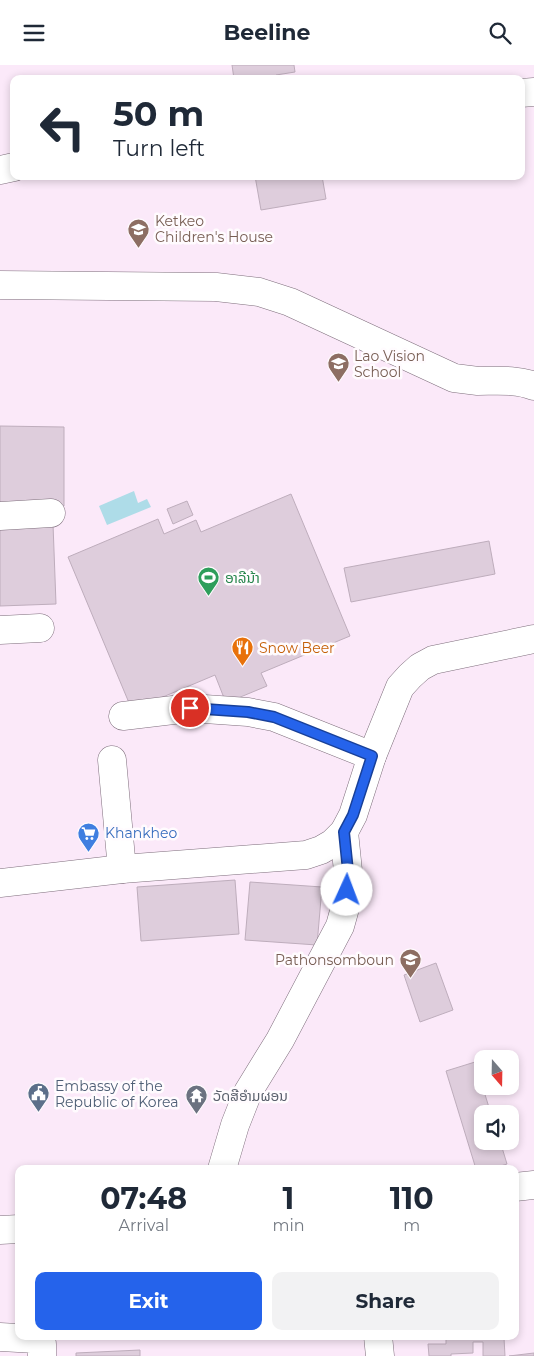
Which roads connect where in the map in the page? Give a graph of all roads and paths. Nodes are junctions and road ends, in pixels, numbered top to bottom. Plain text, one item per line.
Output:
1 (0, 285) edge
2 (534, 385) edge
3 (52, 513) dead end
4 (0, 516) edge
5 (40, 628) dead end
6 (0, 630) edge
7 (534, 639) edge
8 (123, 716) dead end
9 (372, 756) junction
10 (112, 760) dead end
11 (344, 832) junction
12 (122, 869) junction
13 (0, 883) edge
14 (223, 1165) edge
15 (534, 1185) edge
16 (519, 1187) edge
17 (15, 1229) edge
18 (0, 1230) edge
19 (0, 1337) edge
20 (15, 1338) edge
21 (37, 1340) edge
22 (378, 1340) edge
23 (42, 1356) edge
24 (380, 1356) edge

1 - 2 street
3 - 4 street
5 - 6 street
7 - 9 street
8 - 9 street
9 - 11 street
10 - 12 street
11 - 12 street
11 - 14 street
12 - 13 street
15 - 16 street
17 - 18 street
19 - 20 street
21 - 23 street
22 - 24 street

